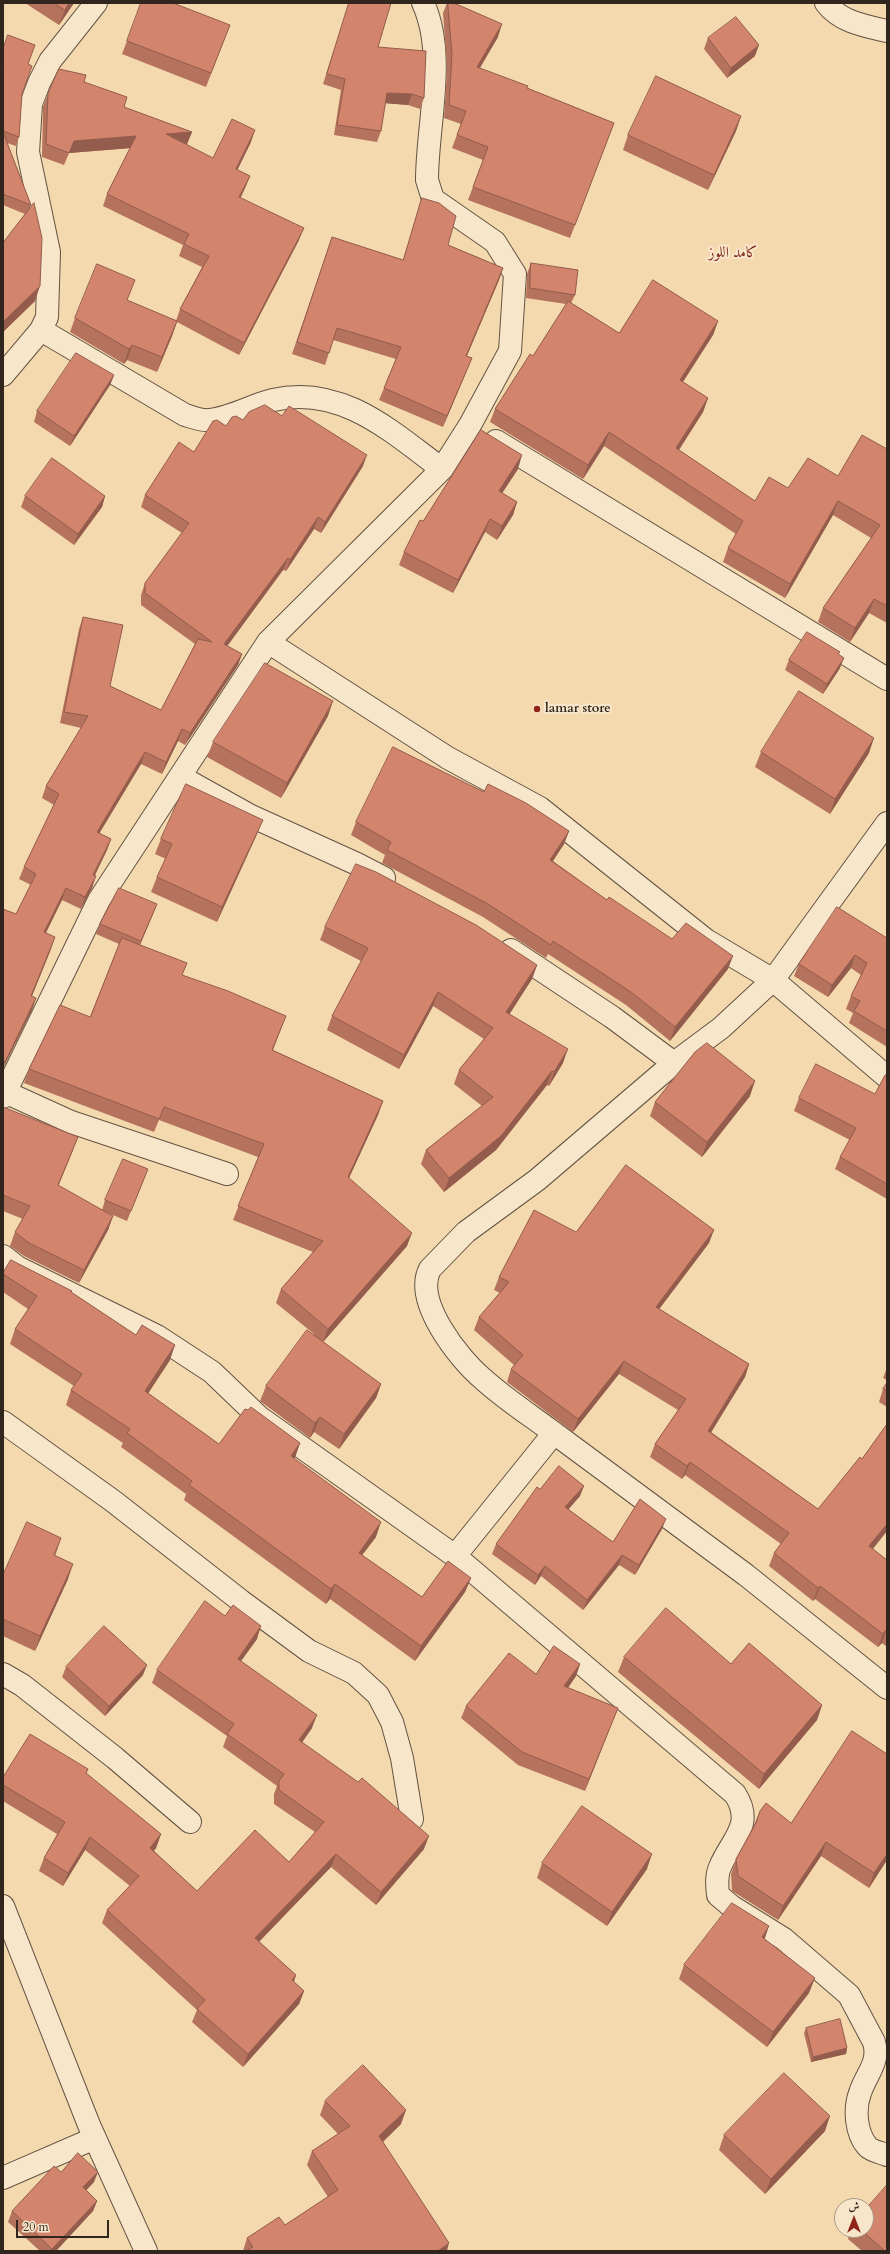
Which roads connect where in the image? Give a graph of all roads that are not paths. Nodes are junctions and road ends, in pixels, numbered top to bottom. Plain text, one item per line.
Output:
1 (96, 3) edge
2 (423, 3) edge
3 (826, 3) edge
4 (887, 31) edge
5 (41, 330) junction
6 (3, 375) edge
7 (470, 425) junction
8 (442, 469) junction
9 (268, 642) junction
10 (887, 679) edge
11 (181, 777) junction
12 (887, 822) edge
13 (399, 886) edge
14 (496, 940) edge
15 (773, 980) junction
16 (674, 1063) junction
17 (887, 1077) edge
18 (4, 1094) edge
19 (227, 1174) dead end
20 (3, 1256) edge
21 (3, 1422) edge
22 (554, 1433) junction
23 (455, 1556) junction
24 (3, 1674) edge
25 (887, 1688) edge
26 (412, 1819) edge
27 (190, 1822) dead end
28 (3, 1906) edge
29 (96, 2138) junction
30 (887, 2155) edge
31 (3, 2178) edge
32 (146, 2251) edge

1 - 5 street
2 - 7 street
3 - 4 street
5 - 6 street
5 - 8 street
7 - 8 street
7 - 10 street
8 - 9 street
9 - 11 street
9 - 15 street
11 - 13 street
11 - 18 street
12 - 15 street
14 - 16 street
15 - 16 street
15 - 17 street
16 - 22 street
18 - 19 street
20 - 23 street
21 - 26 street
22 - 23 street
22 - 25 street
23 - 30 street
24 - 27 street
28 - 29 street
29 - 31 street
29 - 32 street

